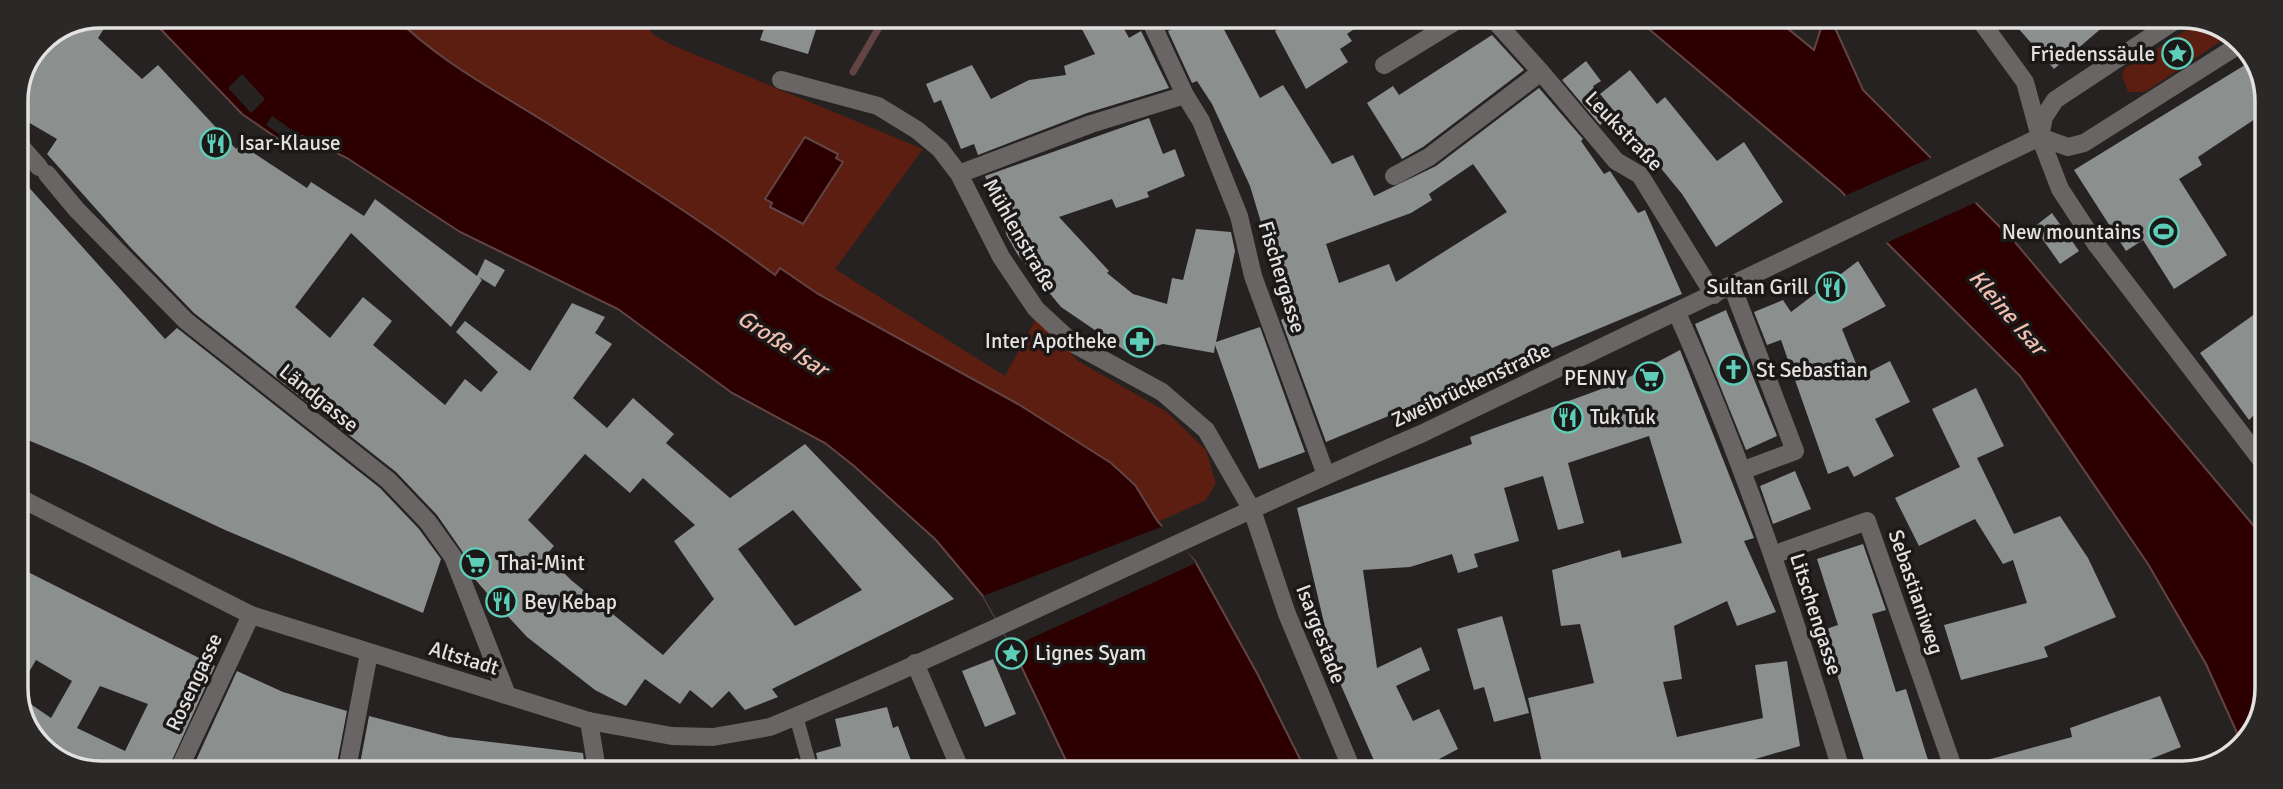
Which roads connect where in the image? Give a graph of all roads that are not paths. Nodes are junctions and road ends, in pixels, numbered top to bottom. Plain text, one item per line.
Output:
1 (1154, 28) edge
2 (1444, 28) edge
3 (1501, 28) edge
4 (1986, 28) edge
5 (2164, 28) edge
6 (2233, 48) edge
7 (1384, 65) dead end
8 (1541, 72) junction
9 (781, 80) dead end
10 (1185, 95) junction
11 (2040, 137) junction
12 (28, 154) edge
13 (959, 174) junction
14 (1394, 176) dead end
15 (1732, 286) junction
16 (1714, 295) junction
17 (1677, 313) junction
18 (2255, 453) edge
19 (1744, 470) junction
20 (1326, 475) junction
21 (28, 502) edge
22 (1252, 510) junction
23 (1773, 555) junction
24 (251, 615) junction
25 (369, 653) junction
26 (915, 663) junction
27 (507, 695) junction
28 (796, 716) junction
29 (589, 721) junction
30 (183, 761) edge
31 (349, 761) edge
32 (596, 761) edge
33 (808, 761) edge
34 (957, 761) edge
35 (1348, 761) edge
36 (1839, 761) edge
37 (1951, 761) edge

1 - 10 street, Fischergasse
2 - 7 street
3 - 8 street, Leukstraße
4 - 11 street
5 - 11 street
6 - 11 street
8 - 14 street
8 - 16 street, Leukstraße
9 - 13 street, Mühlenstraße
10 - 13 street
10 - 20 street, Fischergasse
11 - 15 street, Zweibrückenstraße
11 - 18 street
12 - 27 street, Ländgasse
13 - 22 street, Mühlenstraße
15 - 16 street, Zweibrückenstraße
15 - 19 street
16 - 17 street, Zweibrückenstraße
17 - 19 street, Litschengasse
17 - 20 street, Zweibrückenstraße
19 - 23 street, Litschengasse
20 - 22 street, Zweibrückenstraße
21 - 24 street, Altstadt
22 - 26 street, Zweibrückenstraße
22 - 35 street, Isargestade
23 - 36 street, Litschengasse
23 - 37 street, Sebastianiweg
24 - 25 street, Altstadt
24 - 30 street, Rosengasse
25 - 27 street, Altstadt
25 - 31 street
26 - 28 street, Altstadt
26 - 34 street
27 - 29 street, Altstadt
28 - 29 street, Altstadt
28 - 33 street
29 - 32 street

